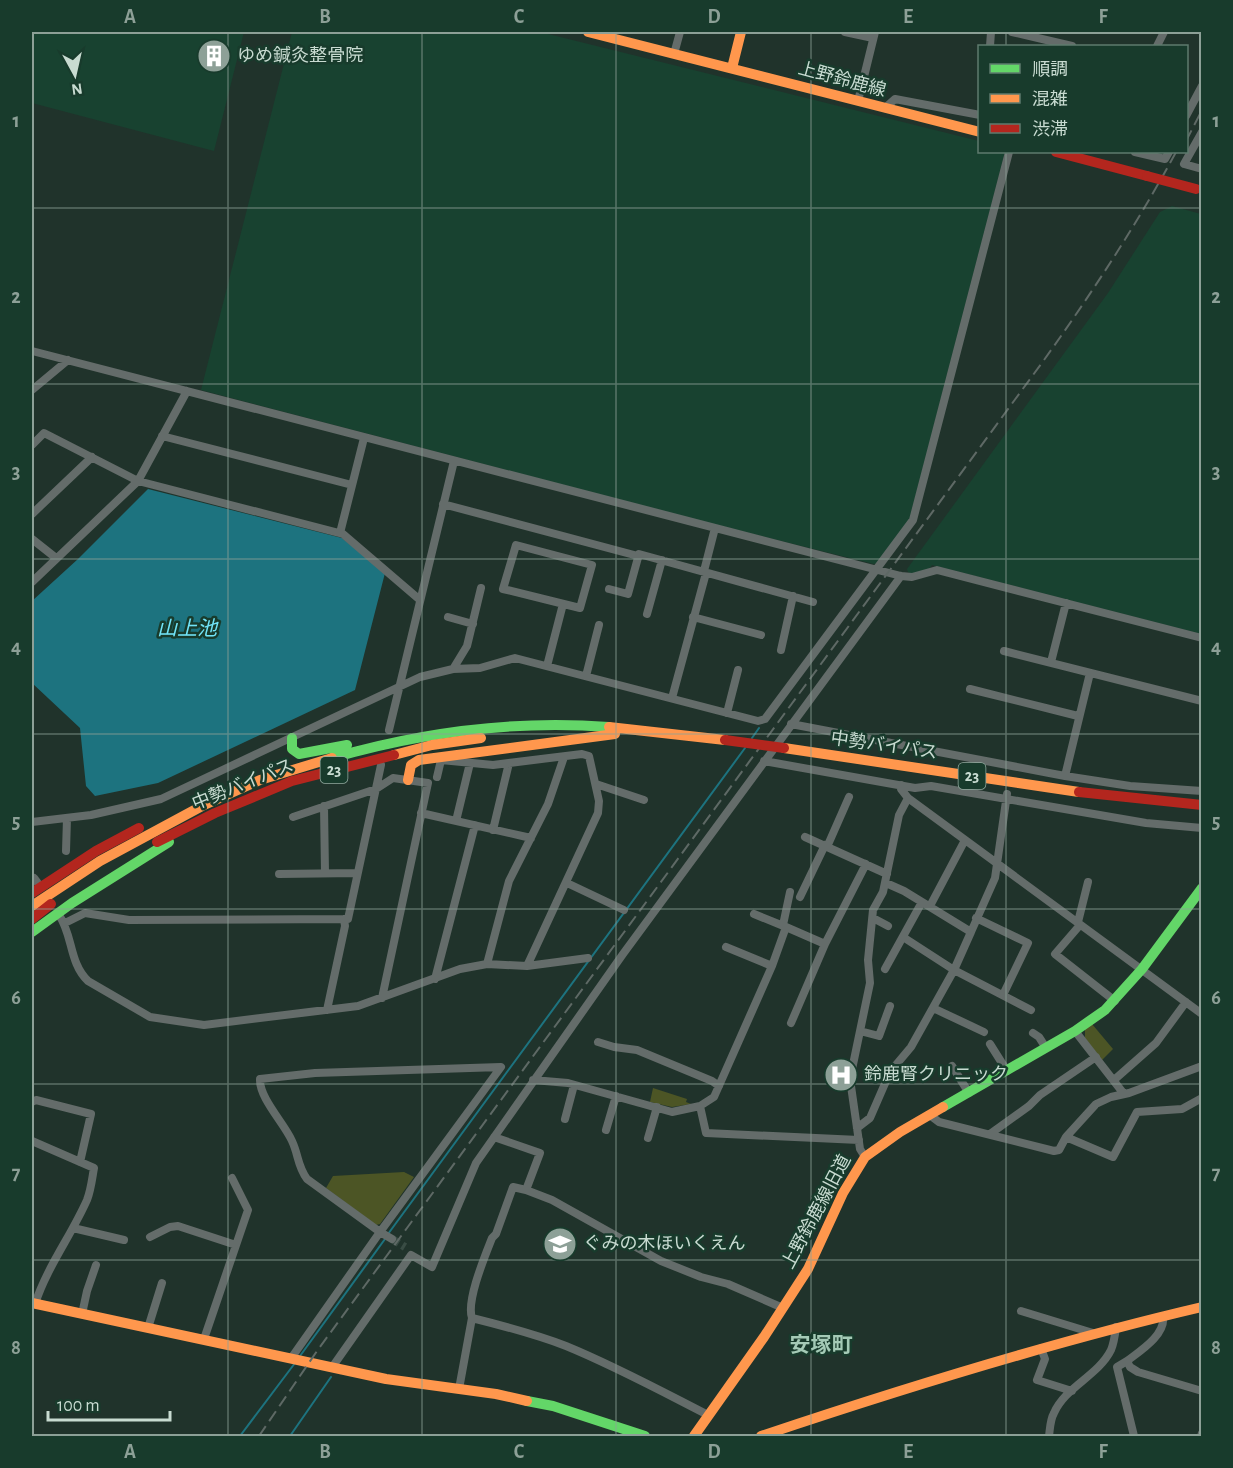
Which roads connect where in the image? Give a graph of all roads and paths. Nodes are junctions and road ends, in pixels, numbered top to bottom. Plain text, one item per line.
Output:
1 (588, 32) edge
2 (680, 32) edge
3 (741, 32) edge
4 (845, 32) edge
5 (1012, 32) edge
6 (874, 35) edge
7 (1068, 45) edge
8 (674, 54) junction
9 (732, 68) junction
10 (1202, 86) edge
11 (858, 101) junction
12 (885, 108) junction
13 (1188, 112) edge
14 (978, 114) edge
15 (978, 131) edge
16 (1202, 132) edge
17 (1009, 153) edge
18 (1060, 153) edge
19 (1139, 153) edge
20 (1168, 153) edge
21 (1202, 169) edge
22 (1199, 189) edge
23 (32, 351) edge
24 (68, 360) junction
25 (32, 390) edge
26 (187, 391) junction
27 (162, 436) junction
28 (364, 438) junction
29 (32, 445) edge
30 (92, 457) junction
31 (454, 461) junction
32 (138, 481) junction
33 (352, 485) junction
34 (444, 504) junction
35 (32, 514) edge
36 (715, 528) junction
37 (340, 533) junction
38 (32, 539) edge
39 (638, 556) junction
40 (56, 558) junction
41 (662, 560) junction
42 (878, 570) junction
43 (705, 572) junction
44 (901, 576) junction
45 (32, 582) edge
46 (481, 588) dead end
47 (609, 590) dead end
48 (794, 596) junction
49 (420, 600) junction
50 (813, 602) dead end
51 (1066, 603) junction
52 (563, 604) junction
53 (647, 614) dead end
54 (448, 617) dead end
55 (693, 617) junction
56 (473, 624) junction
57 (599, 625) dead end
58 (761, 635) dead end
59 (1202, 638) edge
60 (781, 650) dead end
61 (1004, 651) dead end
62 (1051, 662) junction
63 (547, 666) junction
64 (453, 669) junction
65 (738, 670) dead end
66 (1090, 673) junction
67 (586, 676) junction
68 (399, 687) junction
69 (970, 689) dead end
70 (672, 698) junction
71 (1202, 701) edge
72 (727, 713) junction
73 (1078, 716) junction
74 (791, 724) junction
75 (485, 728) junction
76 (389, 730) dead end
77 (627, 733) junction
78 (669, 734) junction
79 (292, 738) junction
80 (564, 757) junction
81 (764, 761) junction
82 (470, 763) junction
83 (509, 764) junction
84 (381, 765) dead end
85 (1065, 776) junction
86 (436, 777) dead end
87 (408, 780) junction
88 (596, 784) junction
89 (901, 785) junction
90 (375, 789) junction
91 (1202, 791) edge
92 (1007, 797) junction
93 (849, 798) dead end
94 (908, 798) junction
95 (644, 800) dead end
96 (1202, 805) edge
97 (202, 806) junction
98 (324, 806) junction
99 (215, 813) junction
100 (422, 813) junction
101 (293, 817) dead end
102 (67, 818) junction
103 (456, 821) junction
104 (32, 822) edge
105 (475, 825) junction
106 (1201, 827) edge
107 (493, 830) junction
108 (805, 837) dead end
109 (531, 838) junction
110 (965, 840) junction
111 (826, 846) junction
112 (66, 851) dead end
113 (998, 862) junction
114 (866, 864) junction
115 (324, 873) junction
116 (357, 873) junction
117 (887, 873) junction
118 (279, 874) dead end
119 (1088, 882) dead end
120 (567, 883) junction
121 (886, 884) junction
122 (1202, 888) edge
123 (790, 892) dead end
124 (32, 893) edge
125 (800, 897) dead end
126 (1198, 899) edge
127 (926, 904) junction
128 (32, 906) edge
129 (624, 910) dead end
130 (753, 914) dead end
131 (59, 915) dead end
132 (873, 918) junction
133 (976, 918) junction
134 (32, 919) edge
135 (344, 919) junction
136 (65, 923) junction
137 (1079, 923) junction
138 (785, 926) junction
139 (888, 926) dead end
140 (32, 932) edge
141 (971, 932) junction
142 (903, 937) junction
143 (825, 944) junction
144 (726, 947) dead end
145 (588, 958) dead end
146 (486, 964) junction
147 (527, 966) junction
148 (772, 966) junction
149 (885, 969) dead end
150 (1142, 969) junction
151 (954, 970) junction
152 (435, 979) junction
153 (1003, 995) junction
154 (382, 998) junction
155 (1115, 1000) junction
156 (1186, 1002) junction
157 (890, 1006) dead end
158 (933, 1008) junction
159 (327, 1010) junction
160 (1030, 1010) dead end
161 (1202, 1014) edge
162 (791, 1023) dead end
163 (860, 1031) junction
164 (1075, 1031) junction
165 (984, 1032) dead end
166 (1033, 1033) dead end
167 (598, 1042) dead end
168 (990, 1044) dead end
169 (1046, 1048) junction
170 (1096, 1057) junction
171 (952, 1066) dead end
172 (1202, 1066) edge
173 (1007, 1071) junction
174 (533, 1080) junction
175 (1114, 1080) junction
176 (574, 1085) junction
177 (718, 1086) junction
178 (969, 1093) junction
179 (1124, 1094) junction
180 (615, 1096) junction
181 (1202, 1098) edge
182 (32, 1102) edge
183 (700, 1106) junction
184 (657, 1107) junction
185 (931, 1116) junction
186 (565, 1119) dead end
187 (857, 1128) junction
188 (606, 1130) dead end
189 (990, 1134) junction
190 (494, 1137) junction
191 (1066, 1137) junction
192 (648, 1138) dead end
193 (859, 1140) junction
194 (32, 1141) edge
195 (865, 1157) junction
196 (80, 1162) junction
197 (232, 1178) dead end
198 (526, 1190) junction
199 (73, 1228) junction
200 (386, 1236) junction
201 (150, 1237) dead end
202 (124, 1239) dead end
203 (236, 1245) junction
204 (405, 1247) tunnel mouth
205 (411, 1255) junction
206 (96, 1265) dead end
207 (162, 1283) dead end
208 (33, 1303) edge
209 (1202, 1307) edge
210 (783, 1308) junction
211 (1021, 1311) dead end
212 (82, 1314) junction
213 (1163, 1316) junction
214 (472, 1318) junction
215 (1116, 1327) junction
216 (148, 1328) junction
217 (1094, 1333) junction
218 (204, 1339) junction
219 (1041, 1348) junction
220 (296, 1358) junction
221 (1127, 1361) junction
222 (333, 1366) junction
223 (459, 1389) junction
224 (1072, 1391) junction
225 (1202, 1391) edge
226 (708, 1415) junction
227 (645, 1437) edge
228 (694, 1437) edge
229 (761, 1437) edge
230 (1048, 1437) edge
231 (1134, 1437) edge

1 - 8 main road, 上野鈴鹿線
2 - 8 street
3 - 9 main road
4 - 6 street
5 - 7 street
6 - 11 street
8 - 9 main road, 上野鈴鹿線
9 - 11 main road, 上野鈴鹿線
10 - 13 street
11 - 12 main road, 上野鈴鹿線
12 - 14 street
12 - 15 main road, 上野鈴鹿線
16 - 21 street
17 - 42 street
18 - 22 main road, bridge
19 - 20 street
23 - 24 street
24 - 25 street
24 - 26 street
26 - 27 street
26 - 28 street
27 - 32 street
27 - 33 street
28 - 31 street
28 - 33 street
29 - 30 street
30 - 32 street
30 - 35 street
31 - 34 street
31 - 36 street
32 - 37 street
32 - 40 street
33 - 37 street
34 - 39 street
34 - 49 street
36 - 42 street
36 - 43 street
37 - 49 street
38 - 40 street
39 - 41 street
39 - 47 street
40 - 45 street
41 - 43 street
41 - 53 street
42 - 44 street
42 - 72 street
43 - 48 street
43 - 55 street
44 - 51 street
44 - 74 street
46 - 56 street
48 - 50 street
48 - 60 street
49 - 68 street
51 - 59 street
51 - 62 street
52 - 52 street
52 - 63 street
54 - 56 street
55 - 58 street
55 - 70 street
56 - 64 street
57 - 67 street
61 - 62 street
62 - 66 street
63 - 64 street
63 - 67 street
64 - 68 street
65 - 72 street
66 - 71 street
66 - 73 street
67 - 70 street
68 - 76 street
68 - 79 street
69 - 73 street
70 - 72 street
73 - 85 street
74 - 81 street
74 - 85 street
75 - 78 main road, 中勢バイパス / 23
75 - 79 main road
75 - 97 main road, 中勢バイパス / 23
77 - 78 main road, 中勢バイパス / 23
77 - 87 main road
77 - 99 main road, 中勢バイパス / 23
78 - 96 main road, 中勢バイパス / 23, bridge
79 - 102 street
80 - 83 street
80 - 88 street
80 - 109 street
81 - 89 street
81 - 174 street
82 - 83 street
82 - 86 street
82 - 103 street
83 - 107 street
84 - 90 street
85 - 91 street
87 - 90 street
87 - 100 street
88 - 95 street
88 - 120 street
89 - 92 street
89 - 94 street
90 - 98 street
90 - 116 street
92 - 106 street
92 - 113 street
93 - 111 street
94 - 110 street
94 - 117 street
97 - 124 main road
97 - 128 main road, 中勢バイパス / 23
98 - 101 street
98 - 115 street
99 - 134 main road, 中勢バイパス / 23
99 - 140 main road
100 - 103 street
100 - 154 street
102 - 104 street
102 - 112 street
103 - 105 street
105 - 107 street
105 - 152 street
107 - 109 street
108 - 111 street
109 - 146 street
110 - 113 street
110 - 127 street
111 - 114 street
111 - 125 street
113 - 133 street
113 - 137 street
114 - 117 street
114 - 143 street
115 - 116 street
115 - 118 street
116 - 135 street
117 - 121 street
119 - 137 street
120 - 129 street
120 - 147 street
121 - 127 street
121 - 132 street
122 - 126 main road, 上野鈴鹿線旧道
123 - 138 street
126 - 150 main road, 上野鈴鹿線旧道
127 - 141 street
127 - 142 street
130 - 138 street
131 - 136 street
132 - 139 street
132 - 163 street
133 - 141 street
133 - 153 street
135 - 136 street
135 - 159 street
136 - 159 street
137 - 150 street
137 - 155 street
138 - 143 street
138 - 148 street
141 - 151 street
142 - 149 street
142 - 151 street
143 - 162 street
144 - 148 street
145 - 147 street
146 - 147 street
146 - 152 street
148 - 177 street
150 - 155 main road, 上野鈴鹿線旧道
150 - 156 street
151 - 153 street
151 - 158 street
152 - 154 street
153 - 160 street
154 - 159 street
155 - 164 main road, 上野鈴鹿線旧道
156 - 161 street
156 - 175 street
157 - 163 street
158 - 165 street
158 - 187 street
163 - 187 street
164 - 169 main road, 上野鈴鹿線旧道
164 - 170 street
166 - 169 street
167 - 177 street
168 - 173 street
169 - 173 main road, 上野鈴鹿線旧道
170 - 175 street
170 - 189 street
171 - 178 street
172 - 179 street
173 - 178 main road, 上野鈴鹿線旧道
174 - 176 street
174 - 190 street
175 - 179 street
176 - 180 street
176 - 186 street
177 - 183 street
178 - 185 main road, 上野鈴鹿線旧道
179 - 191 street
180 - 184 street
180 - 188 street
181 - 191 street
182 - 196 street
183 - 184 street
183 - 193 street
184 - 192 street
185 - 189 street
185 - 195 main road, 上野鈴鹿線旧道
187 - 193 street
189 - 191 street
190 - 198 street
190 - 205 street
193 - 195 street
194 - 196 street
195 - 210 main road, 上野鈴鹿線旧道
196 - 199 street
197 - 203 street
198 - 210 street
198 - 214 street
199 - 202 street
199 - 208 street
200 - 200 street
200 - 220 street
201 - 203 street
203 - 218 street
204 - 205 street
205 - 222 street
206 - 212 street
207 - 216 street
208 - 212 main road
209 - 213 main road
210 - 226 main road, 上野鈴鹿線旧道
211 - 217 street
212 - 216 main road
213 - 215 main road
213 - 221 street
214 - 223 street
214 - 226 street
215 - 217 main road
215 - 224 street
216 - 218 main road
217 - 219 main road
218 - 220 main road
219 - 224 street
219 - 229 main road
220 - 222 main road
221 - 225 street
221 - 231 street
222 - 223 main road
223 - 227 main road
224 - 230 street
226 - 228 main road, 上野鈴鹿線旧道

